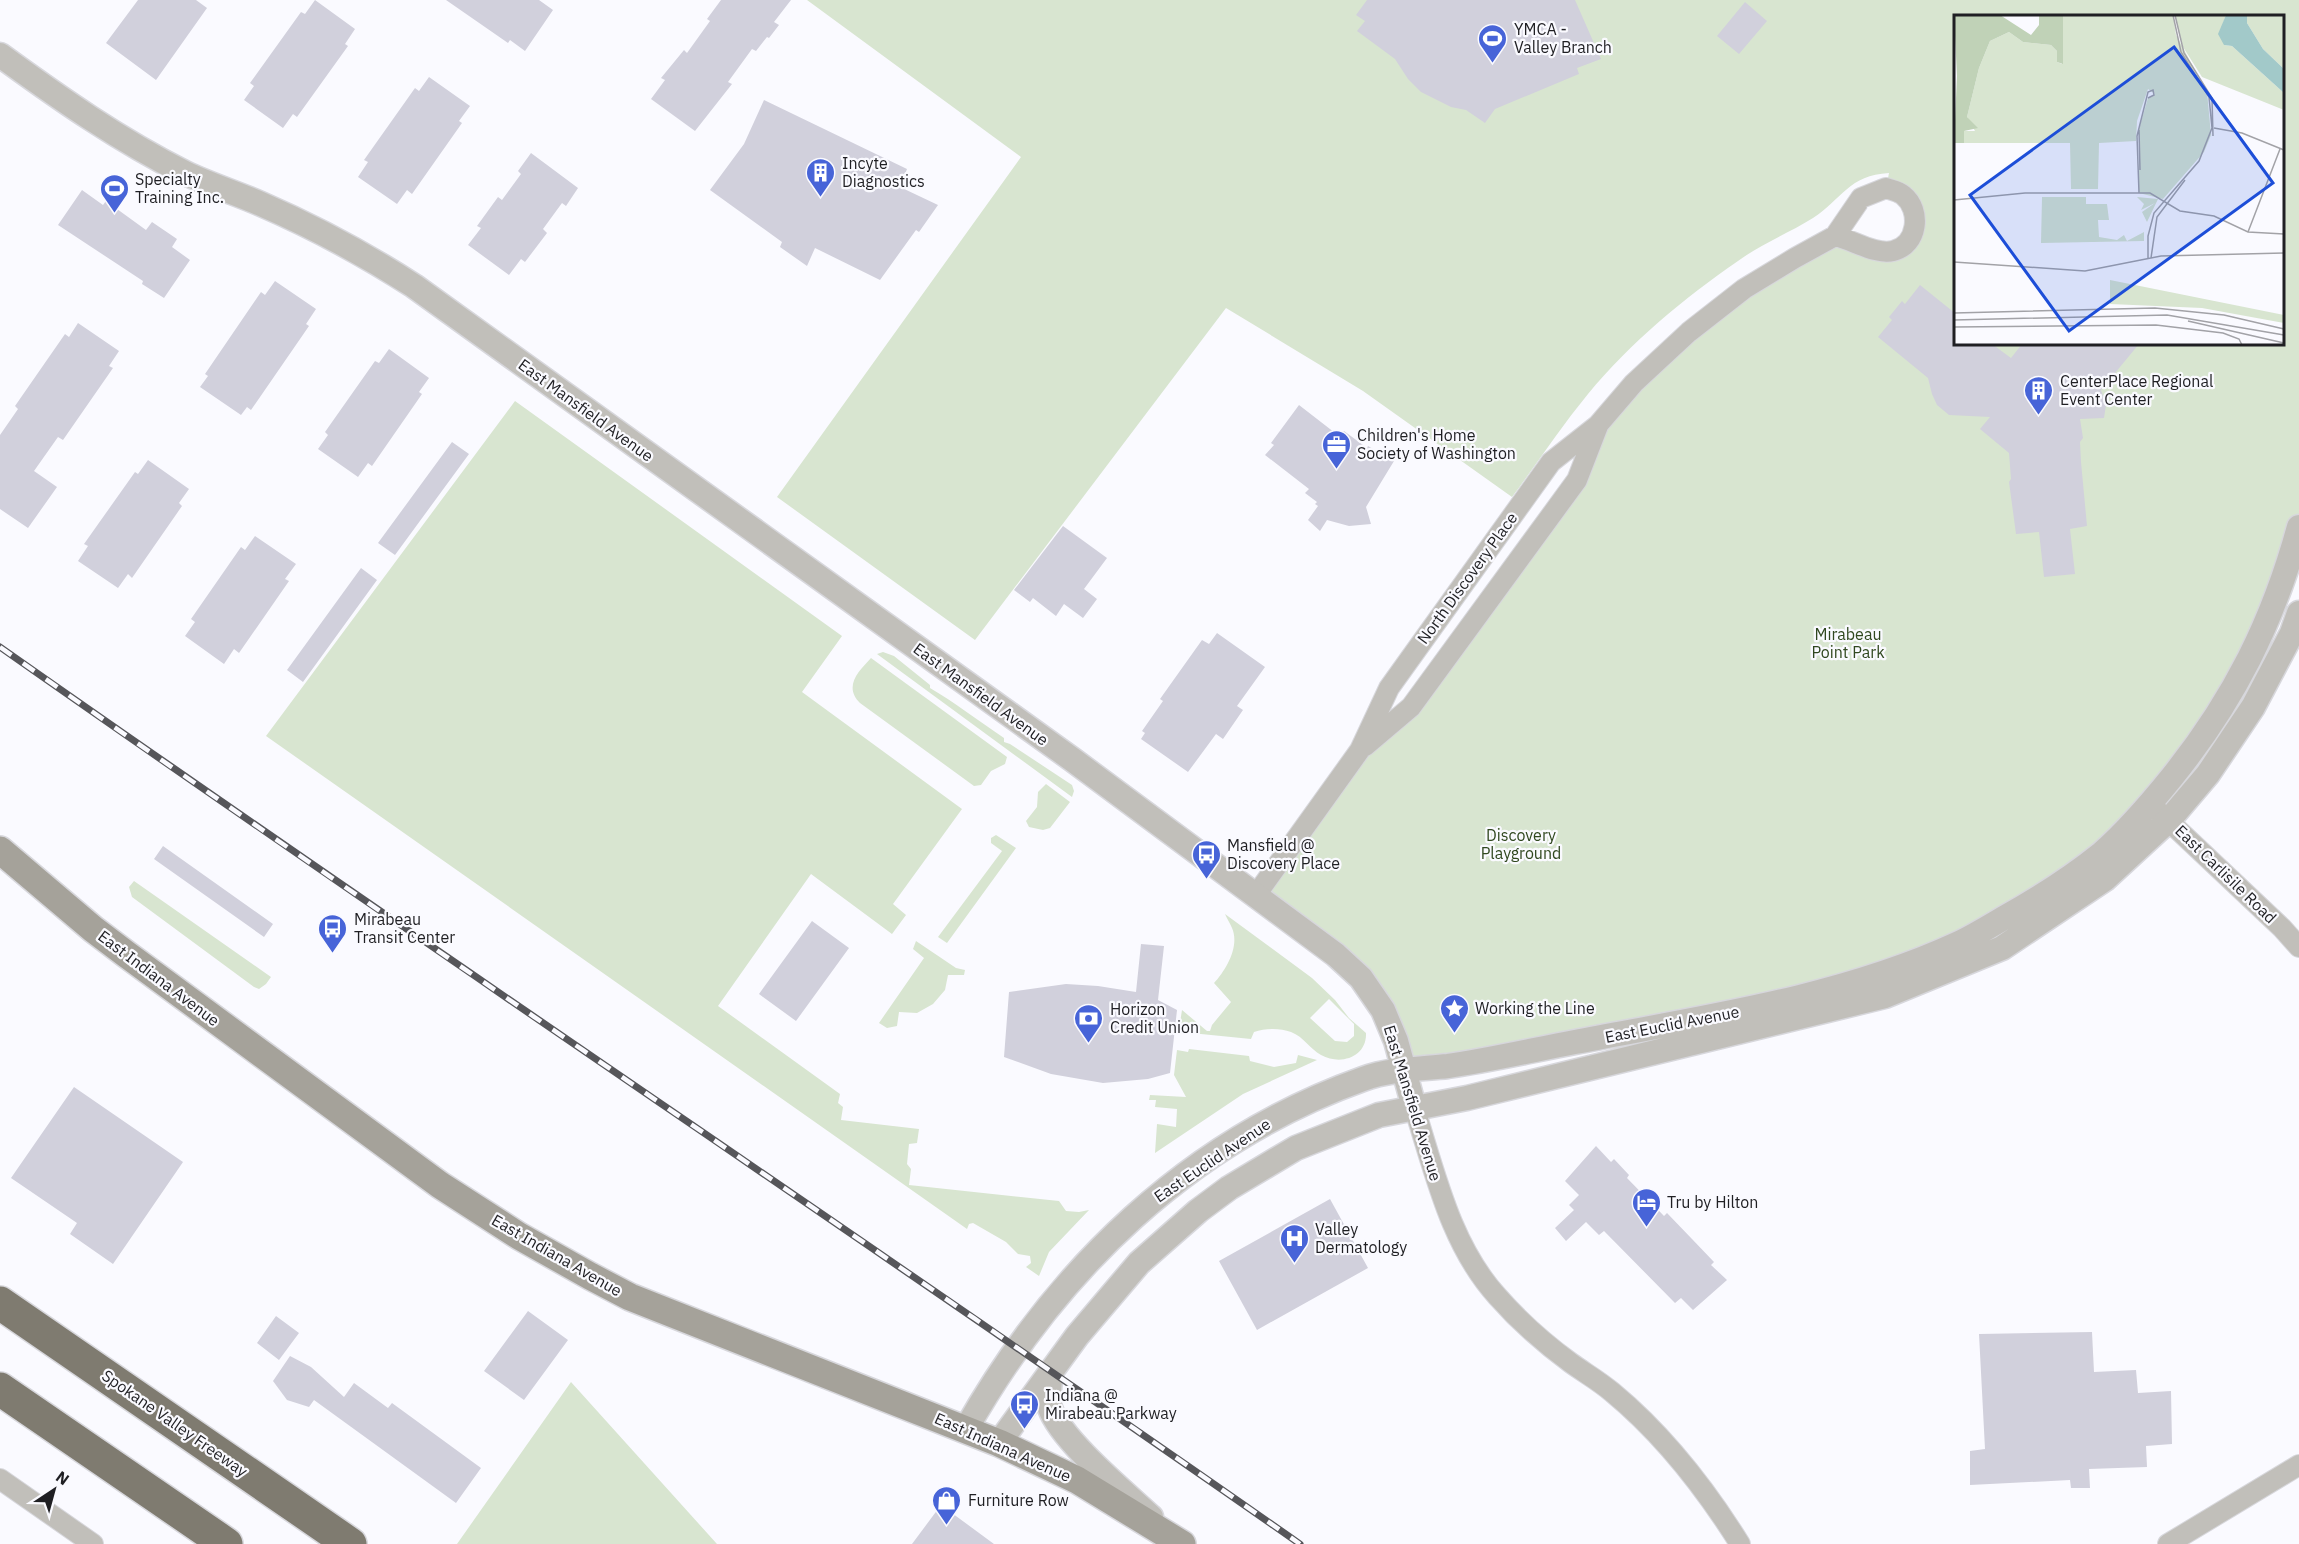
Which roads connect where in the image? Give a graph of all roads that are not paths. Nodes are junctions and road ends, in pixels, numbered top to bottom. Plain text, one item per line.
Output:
1 (0, 55) edge
2 (1835, 236) dead end
3 (1599, 425) junction
4 (2299, 527) edge
5 (2299, 613) edge
6 (1360, 750) junction
7 (2150, 804) junction
8 (2169, 820) junction
9 (0, 850) edge
10 (1256, 895) junction
11 (2299, 946) edge
12 (1404, 1071) junction
13 (1414, 1107) junction
14 (0, 1303) edge
15 (1051, 1370) junction
16 (0, 1389) edge
17 (966, 1429) junction
18 (999, 1443) junction
19 (2299, 1465) edge
20 (0, 1479) edge
21 (1175, 1539) edge
22 (93, 1544) edge
23 (226, 1544) edge
24 (350, 1544) edge
25 (1740, 1544) edge
26 (2168, 1544) edge

1 - 10 street, East Mansfield Avenue
2 - 3 street, North Discovery Place
3 - 6 street, North Discovery Place
3 - 6 street, North Discovery Place
4 - 7 street, East Euclid Avenue
5 - 8 street, East Euclid Avenue
6 - 10 street, North Discovery Place
7 - 8 street, East Carlisile Road
7 - 12 street, East Euclid Avenue
8 - 11 street, East Carlisile Road
8 - 13 street, East Euclid Avenue
9 - 17 main road, East Indiana Avenue
10 - 12 street, East Mansfield Avenue
12 - 13 street, East Mansfield Avenue
12 - 17 street, East Euclid Avenue
13 - 15 street, East Euclid Avenue
13 - 25 street, East Mansfield Avenue
14 - 24 highway, Spokane Valley Freeway
15 - 18 street, East Euclid Avenue
15 - 21 street
16 - 23 highway
17 - 18 main road, East Indiana Avenue
18 - 21 main road, East Indiana Avenue
19 - 26 street
20 - 22 street

